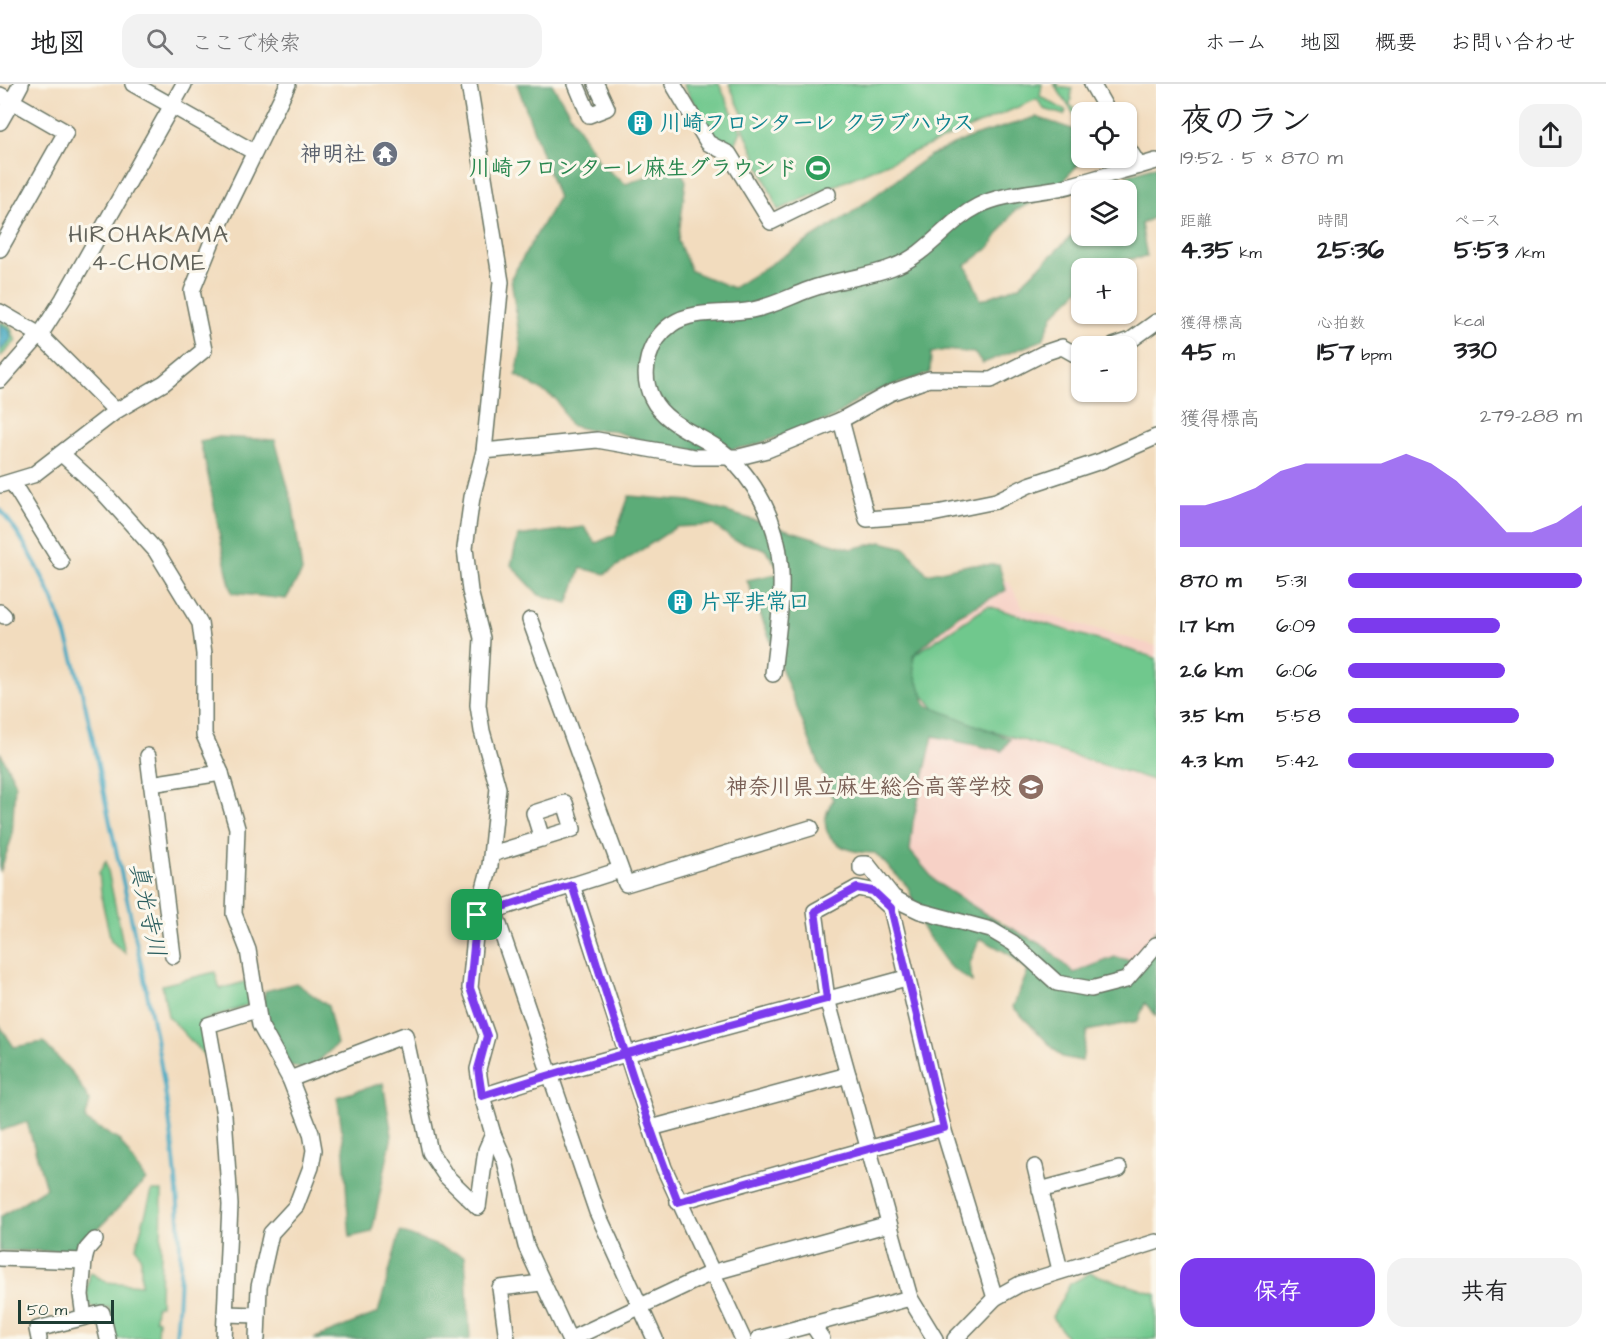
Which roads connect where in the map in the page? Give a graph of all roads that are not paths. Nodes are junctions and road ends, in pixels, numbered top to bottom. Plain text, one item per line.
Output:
1 (21, 84) edge
2 (133, 84) edge
3 (184, 84) edge
4 (288, 84) edge
5 (469, 84) edge
6 (576, 84) edge
7 (596, 84) edge
8 (673, 84) edge
9 (1092, 84) edge
10 (6, 98) edge
11 (1102, 102) edge
12 (172, 106) junction
13 (0, 122) edge
14 (254, 152) junction
15 (1156, 161) edge
16 (1138, 166) joint
17 (828, 194) dead end
18 (0, 249) edge
19 (0, 312) edge
20 (1156, 322) edge
21 (40, 335) junction
22 (1137, 336) edge
23 (1071, 352) edge
24 (0, 380) edge
25 (116, 411) junction
26 (841, 420) junction
27 (1156, 437) edge
28 (484, 451) junction
29 (63, 455) junction
30 (730, 458) junction
31 (6, 484) edge
32 (61, 562) dead end
33 (530, 620) dead end
34 (773, 674) dead end
35 (148, 756) dead end
36 (220, 773) junction
37 (152, 784) junction
38 (811, 828) dead end
39 (542, 839) dead end
40 (492, 854) junction
41 (616, 871) junction
42 (862, 880) junction
43 (572, 885) junction
44 (494, 910) junction
45 (477, 915) junction
46 (1156, 945) edge
47 (173, 956) dead end
48 (906, 978) junction
49 (827, 999) junction
50 (256, 1010) junction
51 (627, 1054) junction
52 (549, 1075) junction
53 (848, 1075) junction
54 (290, 1079) junction
55 (482, 1096) junction
56 (651, 1128) junction
57 (944, 1128) junction
58 (493, 1134) junction
59 (868, 1149) junction
60 (1035, 1167) dead end
61 (1119, 1169) dead end
62 (1040, 1190) junction
63 (678, 1202) junction
64 (889, 1224) junction
65 (95, 1240) dead end
66 (1156, 1242) edge
67 (0, 1258) edge
68 (84, 1261) junction
69 (1060, 1270) junction
70 (711, 1273) junction
71 (541, 1283) junction
72 (909, 1298) junction
73 (995, 1299) junction
74 (639, 1305) junction
75 (225, 1314) junction
76 (258, 1315) junction
77 (84, 1317) junction
78 (812, 1324) junction
79 (39, 1339) edge
80 (108, 1339) edge
81 (224, 1339) edge
82 (257, 1339) edge
83 (507, 1339) edge
84 (570, 1339) edge
85 (655, 1339) edge
86 (743, 1339) edge
87 (758, 1339) edge
88 (822, 1339) edge
89 (935, 1339) edge
90 (956, 1339) edge

1 - 10 street
2 - 12 street
3 - 12 street
4 - 14 street
5 - 28 street
6 - 7 street
8 - 17 street
9 - 11 street
10 - 13 street
10 - 18 street
12 - 14 street
12 - 21 street
14 - 25 street
15 - 16 street
16 - 30 street
19 - 21 street
20 - 22 street
21 - 24 street
21 - 25 street
23 - 26 street
25 - 29 street
26 - 27 street
26 - 30 street
28 - 30 street
28 - 40 street
29 - 31 street
29 - 36 street
30 - 34 street
31 - 32 street
33 - 41 street
35 - 37 street
36 - 37 street
36 - 50 street
37 - 47 street
38 - 41 street
39 - 40 street
40 - 45 street
41 - 43 street
42 - 46 street
42 - 48 street
42 - 49 street
43 - 44 street
43 - 51 street
44 - 45 street
44 - 52 street
45 - 55 street
48 - 49 street
48 - 57 street
49 - 51 street
49 - 53 street
50 - 54 street
50 - 75 street
51 - 52 street
51 - 56 street
52 - 55 street
52 - 74 street
53 - 56 street
53 - 59 street
54 - 58 street
54 - 76 street
55 - 58 street
56 - 63 street
57 - 59 street
57 - 73 street
58 - 71 street
59 - 63 street
59 - 64 street
60 - 62 street
61 - 62 street
62 - 69 street
63 - 70 street
64 - 70 street
64 - 72 street
65 - 68 street
66 - 69 street
67 - 68 street
68 - 77 street
69 - 73 street
70 - 74 street
70 - 86 street
71 - 83 street
71 - 84 street
72 - 78 street
72 - 89 street
73 - 90 street
74 - 84 street
74 - 85 street
75 - 76 street
75 - 81 street
76 - 82 street
77 - 79 street
77 - 80 street
78 - 87 street
78 - 88 street

